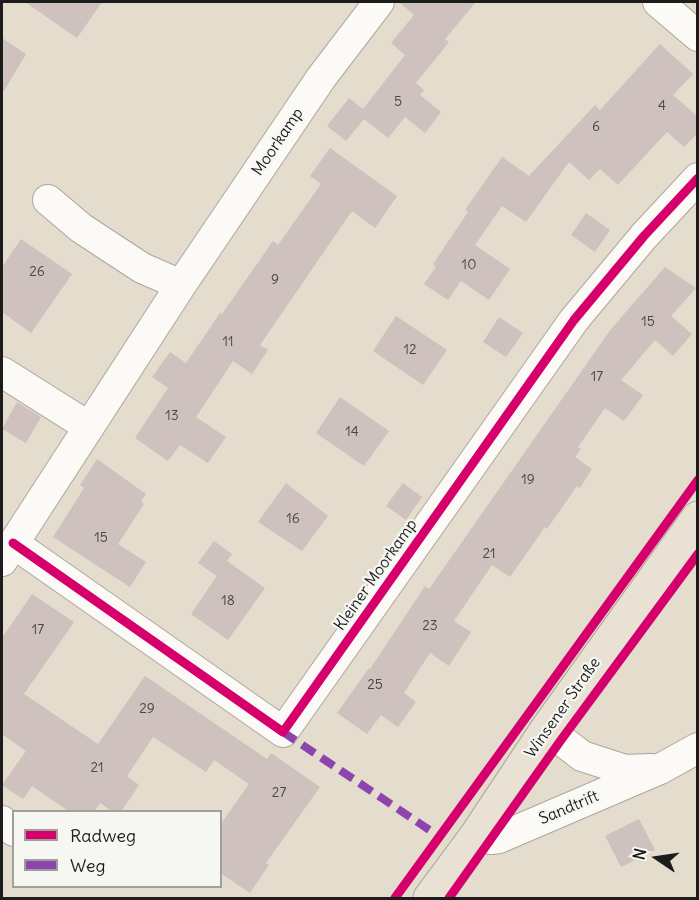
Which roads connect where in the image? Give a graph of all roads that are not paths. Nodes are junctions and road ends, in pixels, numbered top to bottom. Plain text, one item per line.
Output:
1 (378, 2) edge
2 (658, 2) edge
3 (698, 36) edge
4 (698, 178) edge
5 (48, 200) dead end
6 (181, 285) junction
7 (2, 372) edge
8 (89, 427) junction
9 (698, 518) edge
10 (7, 552) edge
11 (547, 729) junction
12 (698, 748) edge
13 (660, 769) junction
14 (476, 836) junction
15 (430, 898) edge

1 - 6 street, Moorkamp
2 - 3 street
4 - 10 street, Kleiner Moorkamp
5 - 6 street
6 - 8 street, Moorkamp
7 - 8 street
8 - 10 street, Moorkamp
9 - 11 main road, Winsener Straße
11 - 13 street, Sandtrift
11 - 14 main road, Winsener Straße
12 - 13 street, Sandtrift
13 - 14 street, Sandtrift
14 - 15 main road, Winsener Straße

